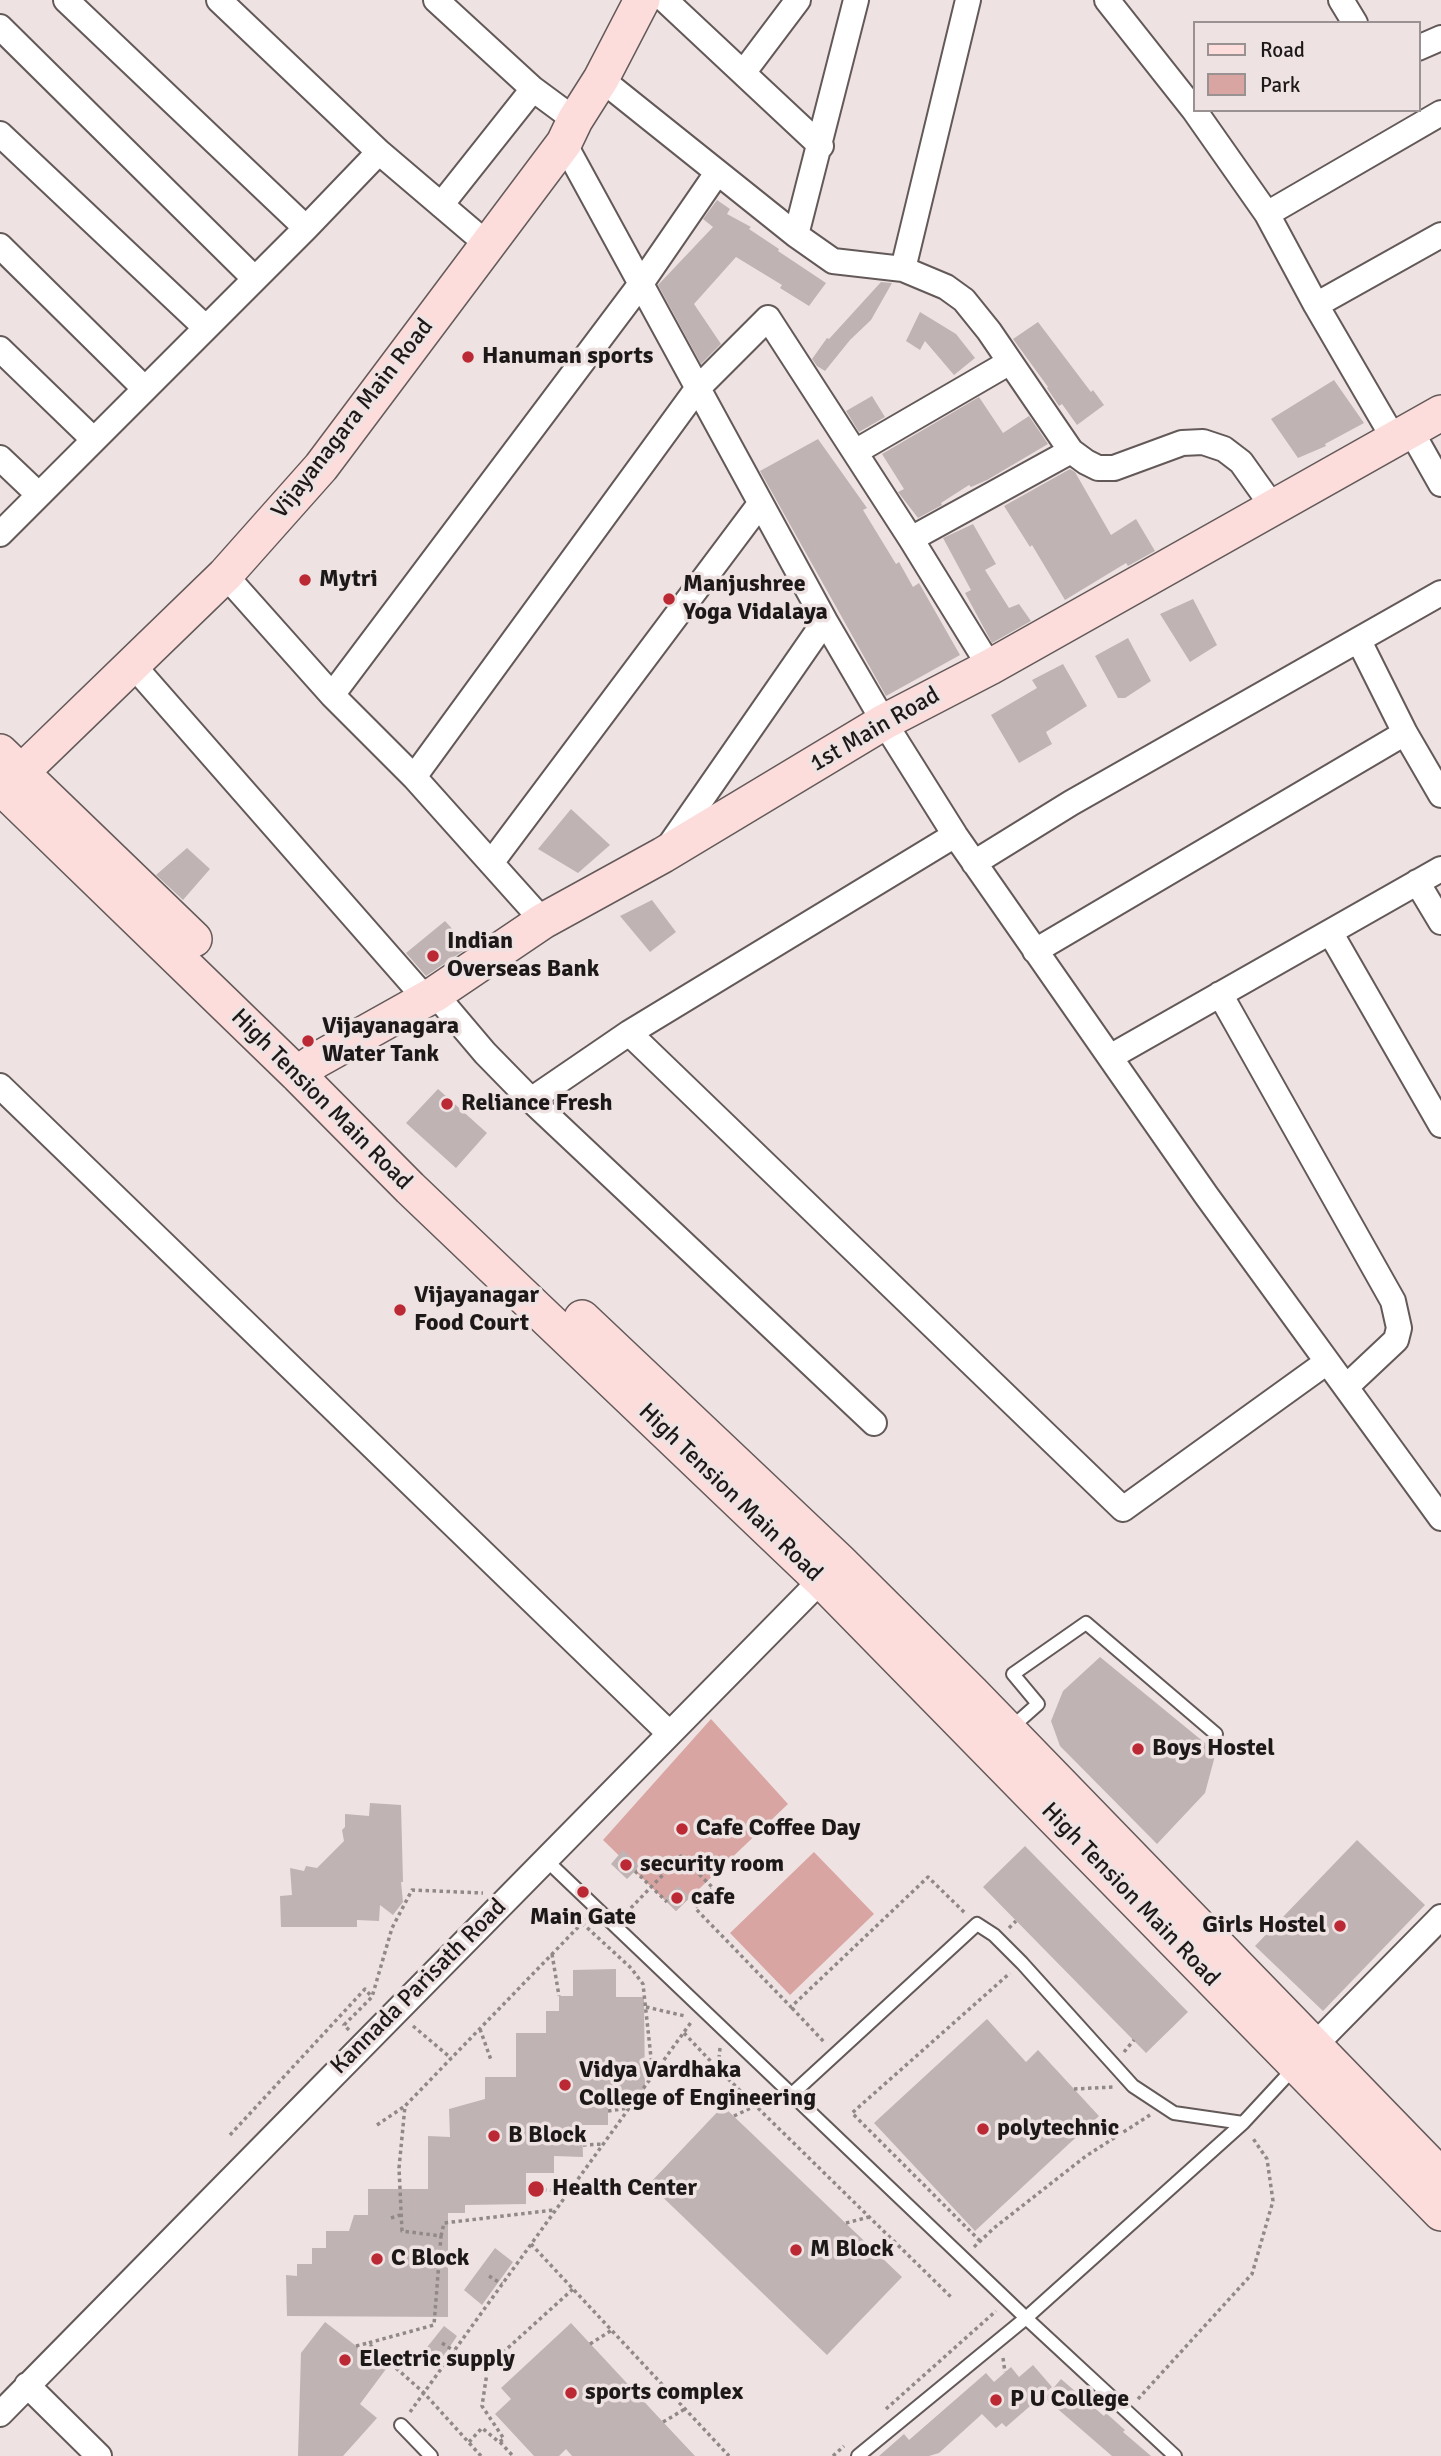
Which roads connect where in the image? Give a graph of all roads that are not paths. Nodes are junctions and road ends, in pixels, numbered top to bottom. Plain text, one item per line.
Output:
1 (66, 0) edge
2 (436, 0) edge
3 (642, 0) edge
4 (665, 0) edge
5 (798, 0) edge
6 (856, 0) edge
7 (968, 0) edge
8 (1108, 0) edge
9 (1340, 0) edge
10 (230, 3) edge
11 (1354, 21) edge
12 (0, 27) edge
13 (1441, 38) edge
14 (1420, 47) edge
15 (743, 73) junction
16 (601, 79) junction
17 (533, 89) junction
18 (1192, 107) edge
19 (1195, 112) edge
20 (1441, 113) edge
21 (569, 132) junction
22 (0, 134) edge
23 (821, 146) junction
24 (379, 152) junction
25 (718, 173) junction
26 (441, 205) junction
27 (1267, 214) junction
28 (306, 228) junction
29 (1441, 234) edge
30 (796, 235) junction
31 (487, 244) junction
32 (0, 246) edge
33 (903, 269) junction
34 (255, 279) junction
35 (640, 285) junction
36 (1316, 305) junction
37 (206, 328) junction
38 (0, 349) edge
39 (1010, 362) junction
40 (145, 389) junction
41 (697, 389) junction
42 (1441, 413) edge
43 (1402, 435) junction
44 (94, 440) junction
45 (1071, 451) junction
46 (855, 452) junction
47 (0, 458) edge
48 (1441, 484) edge
49 (39, 495) junction
50 (760, 503) junction
51 (1273, 507) junction
52 (0, 534) edge
53 (911, 539) junction
54 (225, 575) junction
55 (1441, 593) edge
56 (825, 621) junction
57 (1359, 641) junction
58 (132, 664) junction
59 (990, 667) junction
60 (332, 695) junction
61 (884, 722) junction
62 (1405, 733) junction
63 (414, 777) junction
64 (5, 778) edge
65 (1441, 795) edge
66 (954, 835) junction
67 (663, 855) junction
68 (491, 863) junction
69 (974, 863) junction
70 (1441, 869) edge
71 (1417, 883) junction
72 (543, 921) junction
73 (1441, 922) edge
74 (1330, 932) junction
75 (1035, 951) junction
76 (1220, 994) junction
77 (430, 996) junction
78 (629, 1033) junction
79 (1110, 1057) junction
80 (307, 1067) junction
81 (0, 1086) edge
82 (531, 1100) junction
83 (1441, 1125) edge
84 (1327, 1362) junction
85 (1346, 1387) junction
86 (874, 1423) dead end
87 (1441, 1518) edge
88 (830, 1571) junction
89 (1008, 1731) junction
90 (669, 1734) junction
91 (1216, 1734) dead end
92 (545, 1858) junction
93 (1441, 1917) edge
94 (1306, 2055) junction
95 (792, 2094) junction
96 (1243, 2123) junction
97 (1441, 2176) edge
98 (1441, 2213) edge
99 (1026, 2318) junction
100 (27, 2385) junction
101 (0, 2414) edge
102 (401, 2425) road end
103 (99, 2456) edge
104 (431, 2456) edge
105 (858, 2456) edge
106 (1175, 2456) edge

1 - 28 street
2 - 17 street
3 - 16 main road, Vijayanagara Main Road
4 - 15 street
5 - 15 street
6 - 23 street
7 - 33 street
8 - 18 street
9 - 11 street
10 - 24 street
12 - 34 street
13 - 14 street
15 - 23 street
16 - 21 main road, Vijayanagara Main Road
16 - 25 street
17 - 21 street
17 - 26 street
19 - 27 street
20 - 27 street
21 - 31 main road, Vijayanagara Main Road
21 - 35 street
22 - 37 street
23 - 30 street
24 - 26 street
24 - 28 street
25 - 30 street
25 - 35 street
26 - 31 street
27 - 36 street
28 - 34 street
29 - 36 street
30 - 33 street
31 - 54 main road, Vijayanagara Main Road
32 - 40 street
33 - 39 street
34 - 37 street
35 - 41 street
35 - 60 street
36 - 43 street
37 - 40 street
38 - 44 street
39 - 45 street
39 - 46 street
40 - 44 street
41 - 46 street
41 - 50 street
41 - 63 street
42 - 43 main road, 1st Main Road
43 - 48 street
43 - 51 main road, 1st Main Road
44 - 49 street
45 - 51 street
45 - 53 street
46 - 53 street
47 - 49 street
49 - 52 street
50 - 56 street
50 - 68 street
51 - 59 main road, 1st Main Road
53 - 59 street
54 - 58 main road, Vijayanagara Main Road
54 - 60 street
55 - 57 street
56 - 61 street
56 - 67 street
57 - 62 street
57 - 69 street
58 - 64 main road, Vijayanagara Main Road
58 - 77 street
59 - 61 main road, 1st Main Road
60 - 63 street
61 - 66 street
61 - 67 main road, 1st Main Road
62 - 65 street
62 - 75 street
63 - 68 street
64 - 80 main road
66 - 69 street
66 - 78 street
67 - 72 main road, 1st Main Road
68 - 72 street
69 - 75 street
70 - 71 street
71 - 73 street
71 - 74 street
72 - 77 main road, 1st Main Road
74 - 76 street
74 - 83 street
75 - 79 street
76 - 79 street
76 - 85 street
77 - 80 main road, 1st Main Road
77 - 82 street
78 - 82 street
78 - 84 street
79 - 84 street
80 - 88 main road
81 - 90 street
82 - 86 street
84 - 85 street
85 - 87 street
88 - 89 main road
88 - 90 street, Kannada Parisath Road
88 - 94 main road, High Tension Main Road
89 - 91 lane
89 - 94 main road
90 - 92 street, Kannada Parisath Road
92 - 95 lane
92 - 100 street, Kannada Parisath Road
93 - 94 street
94 - 96 lane
94 - 97 main road
94 - 98 main road, High Tension Main Road
95 - 96 lane
95 - 99 lane
96 - 99 lane
99 - 105 lane
99 - 106 lane
100 - 101 street, Kannada Parisath Road
100 - 103 street
102 - 104 lane

